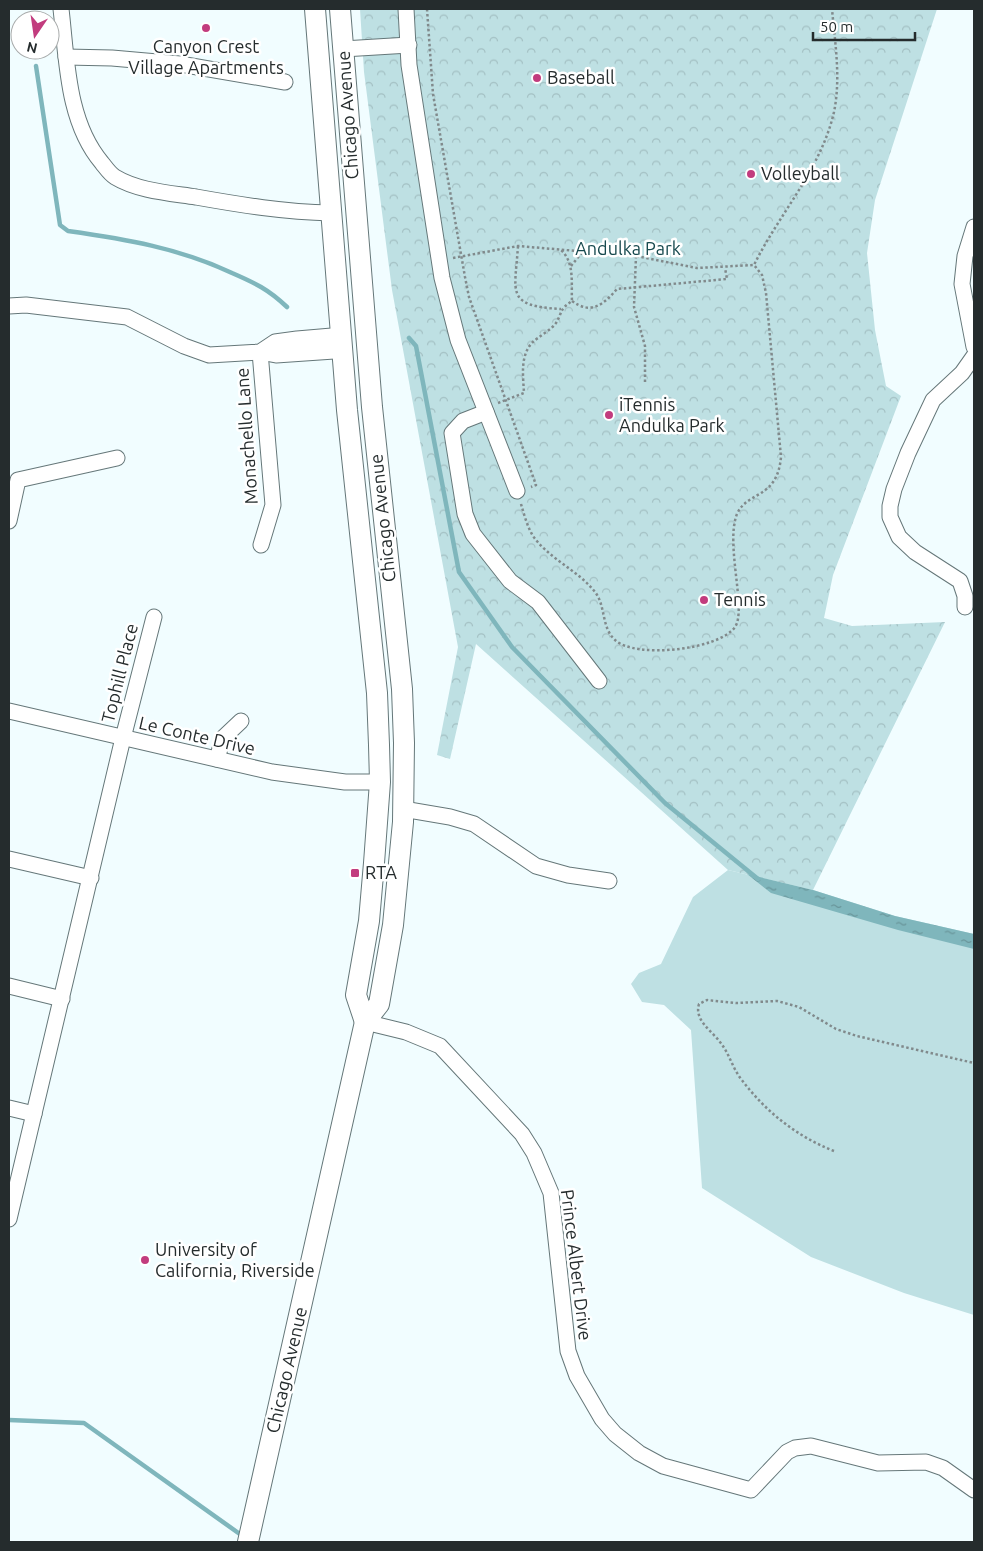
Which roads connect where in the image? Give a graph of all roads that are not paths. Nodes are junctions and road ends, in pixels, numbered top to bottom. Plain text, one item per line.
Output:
1 (60, 9) edge
2 (315, 9) edge
3 (340, 9) edge
4 (406, 9) edge
5 (409, 44) junction
6 (343, 49) junction
7 (66, 57) junction
8 (285, 82) dead end
9 (331, 213) junction
10 (974, 227) edge
11 (9, 306) edge
12 (342, 342) junction
13 (974, 347) edge
14 (260, 352) junction
15 (974, 356) edge
16 (485, 410) junction
17 (117, 458) dead end
18 (517, 491) road end
19 (9, 521) edge
20 (261, 545) dead end
21 (966, 607) dead end
22 (154, 617) dead end
23 (599, 681) dead end
24 (9, 711) edge
25 (241, 721) dead end
26 (123, 738) junction
27 (404, 743) junction
28 (217, 759) junction
29 (380, 782) junction
30 (403, 809) junction
31 (9, 859) edge
32 (91, 878) junction
33 (609, 881) dead end
34 (396, 889) junction
35 (9, 986) edge
36 (62, 999) junction
37 (365, 1022) junction
38 (9, 1108) edge
39 (34, 1114) junction
40 (9, 1220) edge
41 (974, 1490) edge
42 (248, 1542) edge

1 - 7 street
2 - 9 main road, Chicago Avenue
3 - 6 main road, Chicago Avenue
4 - 5 street
5 - 6 street
5 - 16 street
6 - 27 main road, Chicago Avenue
7 - 8 street
7 - 9 street
9 - 12 main road, Chicago Avenue
10 - 13 street
11 - 14 street
12 - 14 street
12 - 29 main road, Chicago Avenue
14 - 20 street, Monachello Lane
15 - 21 street
16 - 18 street
16 - 23 street
17 - 19 street
22 - 26 street, Tophill Place
24 - 26 street, Le Conte Drive
25 - 28 street
26 - 28 street, Le Conte Drive
26 - 32 street, Tophill Place
27 - 29 main road
27 - 30 main road, Chicago Avenue
28 - 29 street, Le Conte Drive
29 - 34 main road
29 - 37 main road, Chicago Avenue
30 - 33 street
30 - 34 main road, Chicago Avenue
31 - 32 street
32 - 36 street, Tophill Place
34 - 37 main road, Chicago Avenue
35 - 36 street
36 - 39 street, Tophill Place
37 - 41 street, Prince Albert Drive
37 - 42 main road, Chicago Avenue
38 - 39 street
39 - 40 street, Tophill Place

